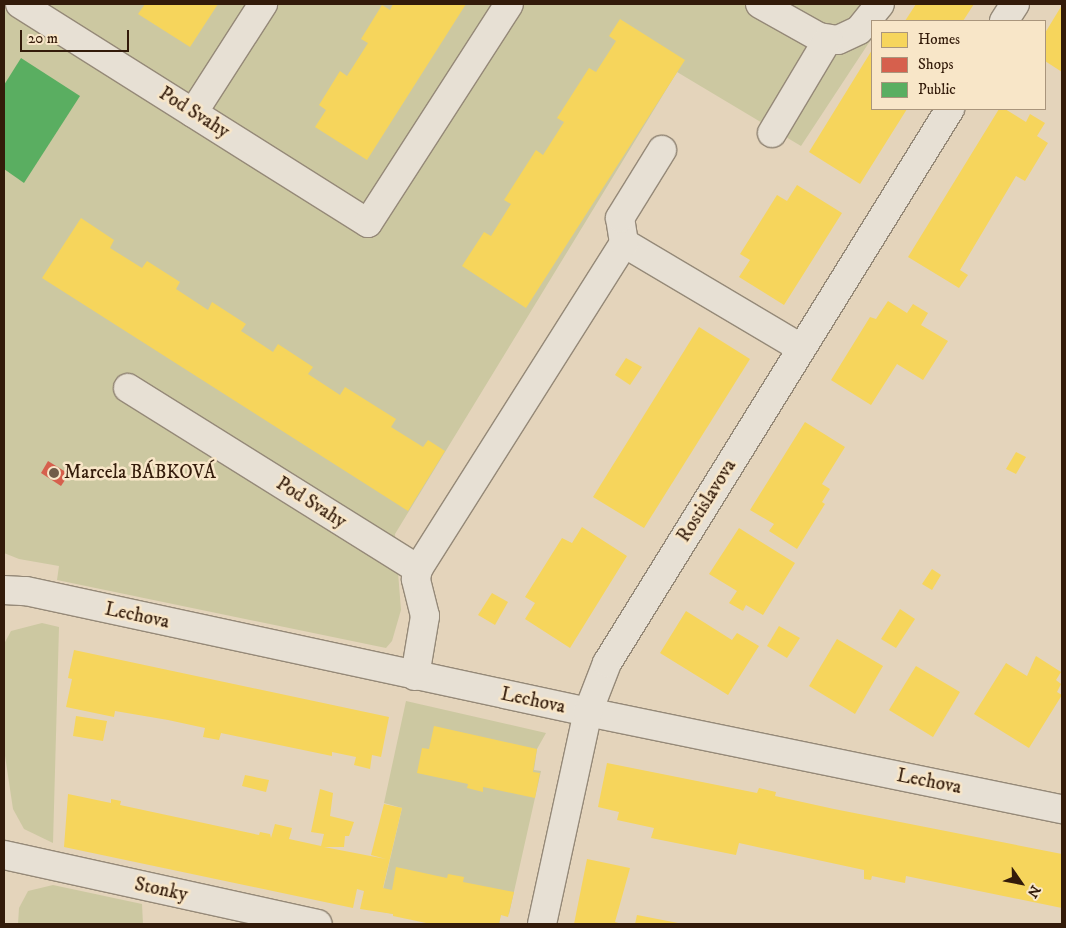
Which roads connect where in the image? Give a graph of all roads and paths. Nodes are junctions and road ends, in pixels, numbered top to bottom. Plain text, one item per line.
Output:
1 (20, 4) edge
2 (263, 4) edge
3 (509, 4) edge
4 (760, 4) edge
5 (880, 4) edge
6 (1015, 4) edge
7 (1005, 20) edge
8 (828, 39) junction
9 (949, 110) edge
10 (192, 113) junction
11 (772, 133) dead end
12 (662, 150) dead end
13 (624, 243) junction
14 (801, 348) junction
15 (128, 388) dead end
16 (418, 570) junction
17 (4, 590) edge
18 (415, 676) junction
19 (588, 712) junction
20 (1062, 809) edge
21 (4, 855) edge
22 (318, 924) edge
23 (542, 924) edge

1 - 10 street, Pod Svahy
2 - 10 street
3 - 10 street, Pod Svahy
4 - 8 street
5 - 8 street
6 - 7 street
8 - 11 street
9 - 14 street, Rostislavova
12 - 13 street
13 - 14 street
13 - 16 street
14 - 19 street, Rostislavova
15 - 16 street, Pod Svahy
16 - 18 street
17 - 18 street, Lechova
18 - 19 street, Lechova
19 - 20 street, Lechova
19 - 23 street, Rostislavova
21 - 22 street, Stonky

